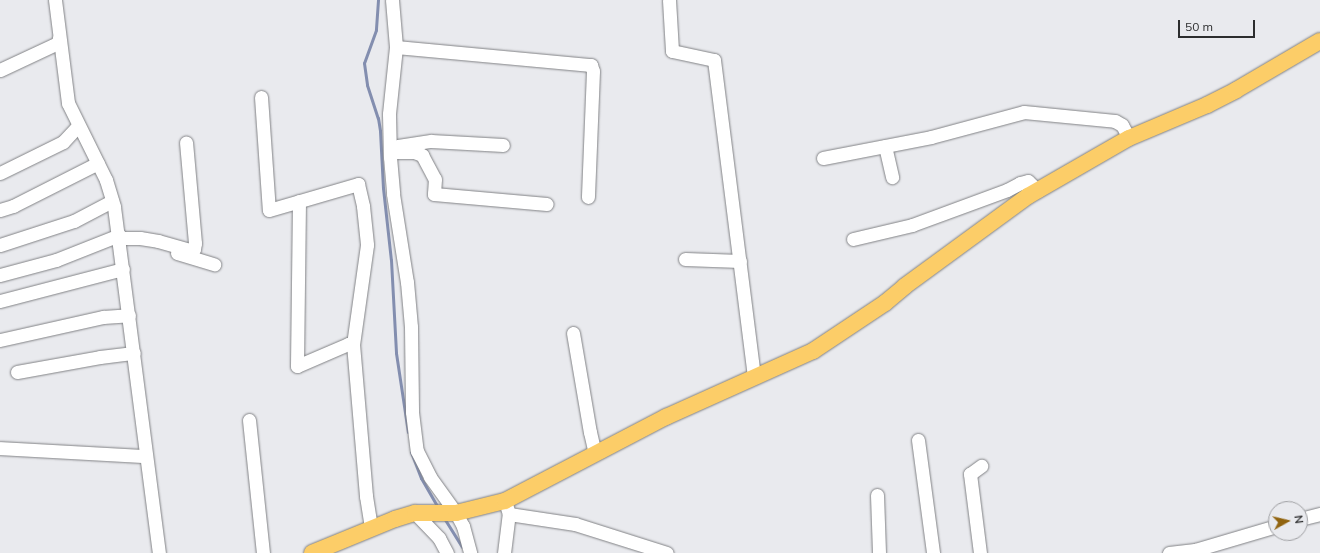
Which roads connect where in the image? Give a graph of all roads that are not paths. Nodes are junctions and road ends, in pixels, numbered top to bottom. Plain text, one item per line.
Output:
1 (55, 0) edge
2 (392, 0) edge
3 (669, 0) edge
4 (59, 38) junction
5 (1320, 41) edge
6 (396, 47) junction
7 (0, 70) edge
8 (261, 97) dead end
9 (78, 126) junction
10 (1129, 138) junction
11 (186, 142) dead end
12 (503, 145) dead end
13 (885, 146) junction
14 (390, 150) junction
15 (823, 158) dead end
16 (98, 164) junction
17 (0, 173) edge
18 (892, 177) dead end
19 (1038, 191) junction
20 (588, 197) dead end
21 (112, 201) junction
22 (299, 201) junction
23 (547, 204) dead end
24 (0, 210) edge
25 (119, 239) junction
26 (853, 239) dead end
27 (0, 245) edge
28 (685, 259) dead end
29 (740, 261) junction
30 (214, 264) dead end
31 (123, 269) junction
32 (0, 274) edge
33 (0, 301) edge
34 (129, 314) junction
35 (573, 333) dead end
36 (0, 340) edge
37 (353, 344) junction
38 (134, 353) junction
39 (17, 372) dead end
40 (754, 377) junction
41 (249, 420) dead end
42 (918, 440) dead end
43 (0, 448) edge
44 (595, 453) junction
45 (146, 456) junction
46 (981, 466) dead end
47 (877, 495) dead end
48 (507, 507) junction
49 (456, 513) junction
50 (415, 514) junction
51 (1320, 514) edge
52 (1308, 517) edge
53 (371, 528) junction
54 (1268, 528) edge
55 (159, 553) edge
56 (263, 553) edge
57 (312, 553) edge
58 (447, 553) edge
59 (470, 553) edge
60 (504, 553) edge
61 (667, 553) edge
62 (879, 553) edge
63 (933, 553) edge
64 (980, 553) edge
65 (1169, 553) edge

1 - 4 street
2 - 6 street
3 - 29 street
4 - 7 street
4 - 9 street
5 - 10 main road
6 - 14 street
6 - 20 street
8 - 22 street
9 - 16 street
9 - 17 street
10 - 13 street
10 - 19 main road
11 - 25 street
12 - 14 street
13 - 15 street
13 - 18 street
14 - 23 street
14 - 49 street
16 - 21 street
16 - 24 street
19 - 26 street
19 - 40 main road
21 - 25 street
21 - 27 street
22 - 37 street
22 - 37 street
25 - 30 street
25 - 31 street
25 - 32 street
28 - 29 street
29 - 40 street
31 - 33 street
31 - 34 street
34 - 36 street
34 - 38 street
35 - 44 street
37 - 53 street
38 - 39 street
38 - 45 street
40 - 44 main road
41 - 56 street
42 - 63 street
43 - 45 street
44 - 48 main road
45 - 55 street
46 - 64 street
47 - 62 street
48 - 49 main road
48 - 60 street
48 - 61 street
49 - 50 main road
49 - 59 street
50 - 53 main road
50 - 58 street
51 - 52 street
53 - 57 main road
54 - 65 street

